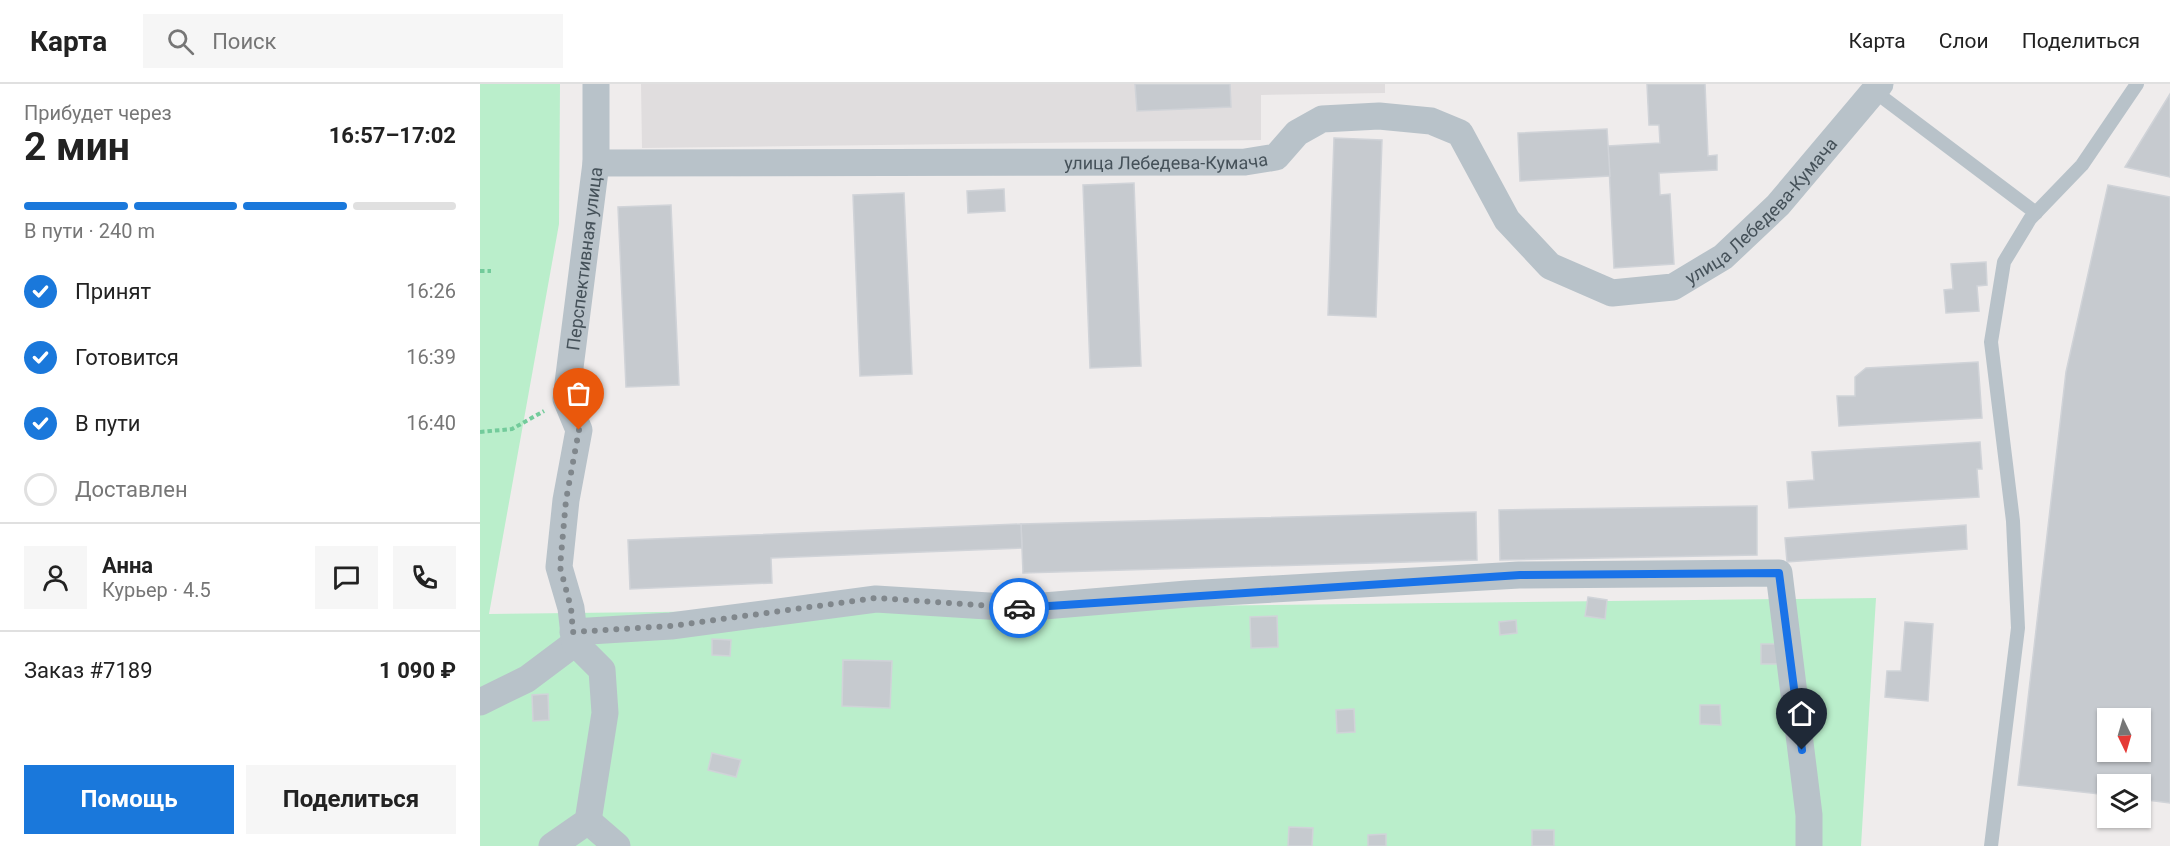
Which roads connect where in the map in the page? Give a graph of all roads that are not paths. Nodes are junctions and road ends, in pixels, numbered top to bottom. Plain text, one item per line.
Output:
1 (596, 84) edge
2 (2137, 84) edge
3 (1877, 87) edge
4 (596, 163) junction
5 (2036, 213) junction
6 (573, 628) junction
7 (480, 702) edge
8 (588, 821) junction
9 (552, 846) edge
10 (617, 846) edge
11 (1809, 846) edge
12 (1991, 846) edge

1 - 4 street, Перспективная улица
2 - 5 lane
3 - 4 street, улица Лебедева-Кумача
3 - 5 lane
4 - 6 street, Перспективная улица
5 - 12 lane
6 - 7 street
6 - 8 street
6 - 11 street
8 - 9 street
8 - 10 street

